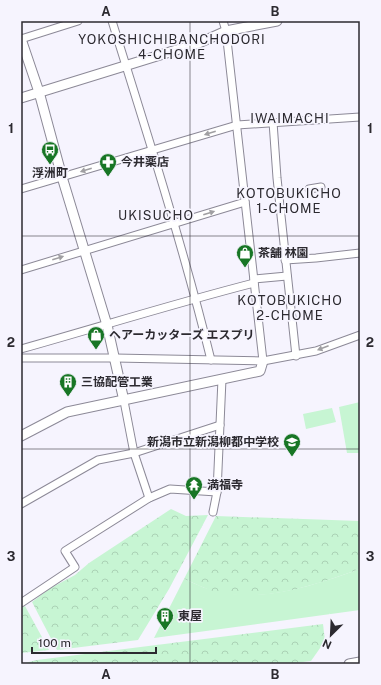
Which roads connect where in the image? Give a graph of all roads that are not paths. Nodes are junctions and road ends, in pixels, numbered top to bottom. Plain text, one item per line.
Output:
1 (78, 21) edge
2 (112, 21) edge
3 (223, 21) edge
4 (277, 21) edge
5 (226, 31) junction
6 (21, 39) edge
7 (126, 66) junction
8 (39, 92) junction
9 (21, 98) edge
10 (360, 117) edge
11 (273, 122) junction
12 (237, 125) junction
13 (152, 150) junction
14 (62, 177) junction
15 (321, 187) dead end
16 (21, 189) edge
17 (309, 189) dead end
18 (244, 202) junction
19 (174, 223) junction
20 (85, 250) junction
21 (360, 253) edge
22 (285, 260) junction
23 (21, 270) edge
24 (287, 276) junction
25 (254, 281) junction
26 (196, 298) junction
27 (107, 325) junction
28 (360, 335) edge
29 (21, 349) edge
30 (296, 356) junction
31 (21, 358) edge
32 (115, 358) junction
33 (211, 360) junction
34 (263, 361) junction
35 (222, 379) junction
36 (124, 401) junction
37 (220, 426) junction
38 (21, 436) edge
39 (134, 453) junction
40 (217, 492) junction
41 (149, 498) junction
42 (21, 504) edge
43 (213, 512) dead end
44 (21, 602) edge
45 (360, 662) edge
46 (349, 664) edge

1 - 6 street
2 - 7 street
3 - 5 street
4 - 5 street
5 - 7 street
5 - 12 street
6 - 8 street
7 - 8 street
7 - 13 street
8 - 9 street
8 - 14 street
10 - 11 street
11 - 12 street
11 - 22 street
12 -> 13 street
12 - 18 street
13 -> 14 street
13 - 19 street
14 - 16 street
14 - 20 street
15 - 17 street
19 -> 18 street
18 - 25 street
19 - 20 street
19 - 26 street
23 -> 20 street
20 - 27 street
21 - 22 street
22 - 24 street
24 - 25 street
24 - 30 street
25 - 26 street
25 - 34 street
26 - 27 street
26 - 33 street
27 - 29 street
27 - 32 street
28 -> 30 street
30 - 34 street
31 - 32 street
32 - 33 street
32 - 36 street
33 - 34 street
34 - 35 street
35 - 36 street
35 - 37 street
36 - 38 street
36 - 39 street
37 - 39 street
37 - 40 street
39 - 41 street
39 - 42 street
40 - 41 street
40 - 43 street
41 - 44 street
45 - 46 street

